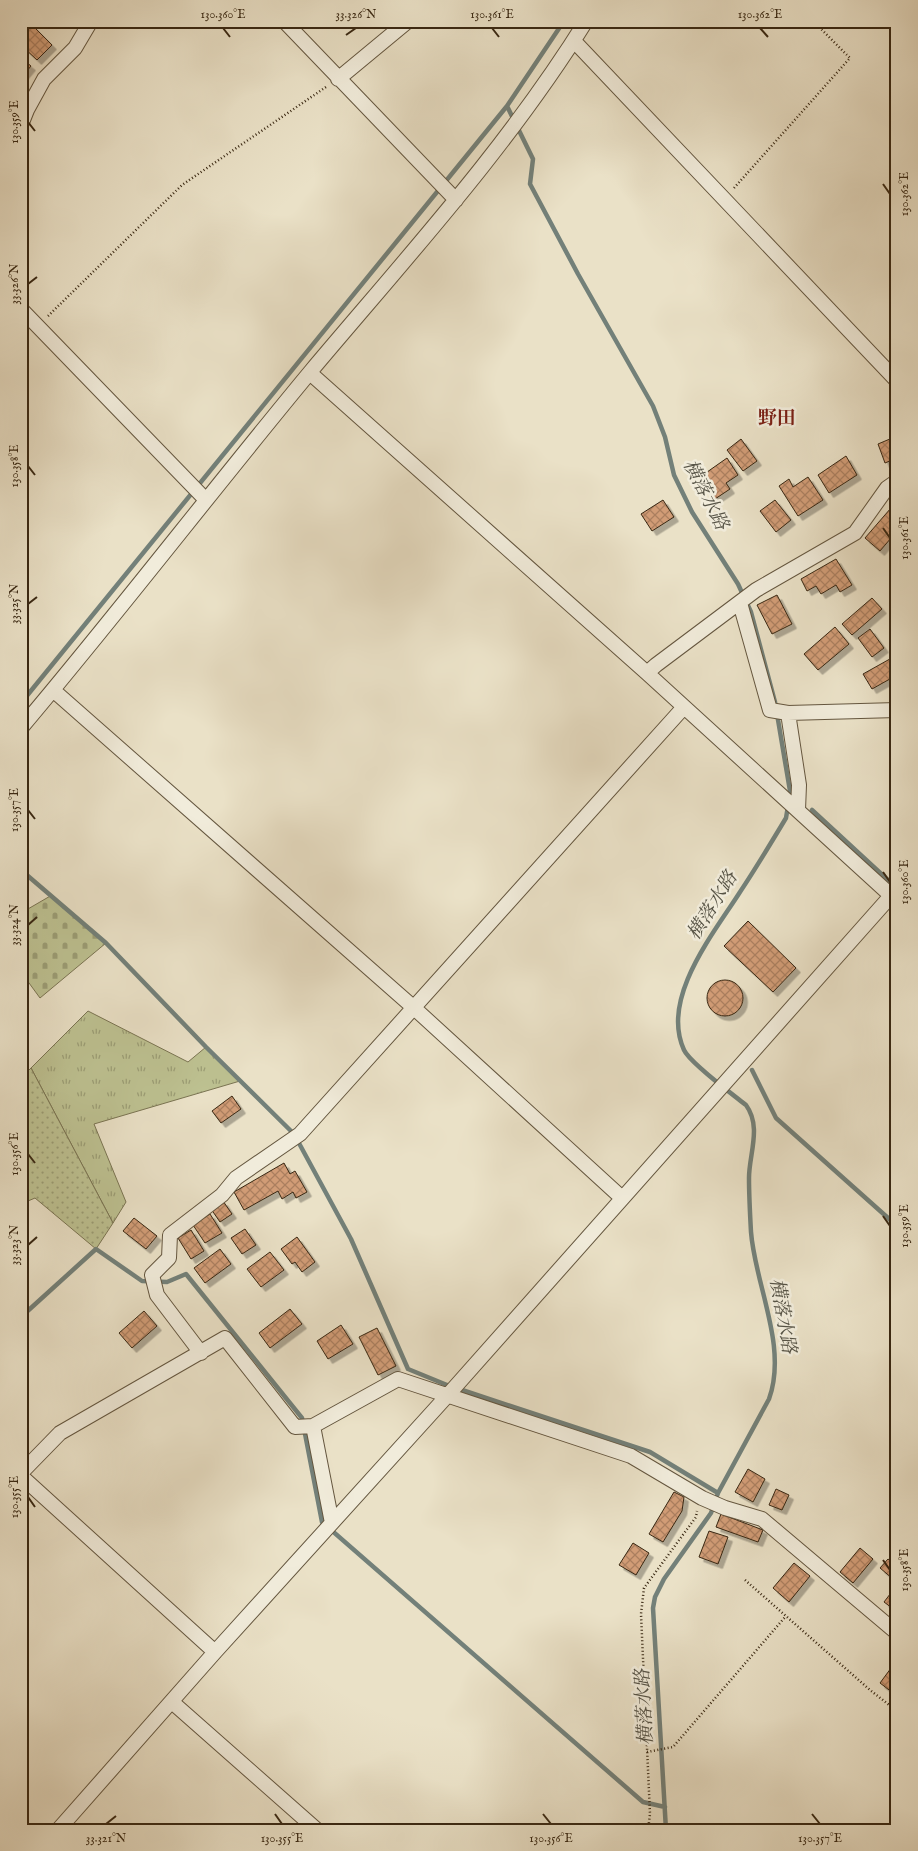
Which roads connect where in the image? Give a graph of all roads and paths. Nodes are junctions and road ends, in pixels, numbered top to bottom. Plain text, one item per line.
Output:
1 (91, 21) edge
2 (284, 21) edge
3 (408, 21) edge
4 (586, 21) edge
5 (813, 21) edge
6 (574, 41) junction
7 (338, 79) junction
8 (21, 125) edge
9 (724, 198) junction
10 (456, 200) junction
11 (21, 309) edge
12 (38, 326) junction
13 (310, 373) junction
14 (897, 381) edge
15 (897, 481) edge
16 (206, 500) junction
17 (740, 603) junction
18 (647, 674) junction
19 (53, 690) junction
20 (684, 707) junction
21 (897, 710) edge
22 (788, 713) junction
23 (21, 728) edge
24 (798, 810) junction
25 (895, 895) edge
26 (413, 1007) junction
27 (622, 1198) junction
28 (201, 1353) junction
29 (447, 1396) junction
30 (313, 1426) junction
31 (21, 1475) edge
32 (702, 1498) junction
33 (332, 1523) junction
34 (745, 1580) dead end
35 (786, 1616) junction
36 (897, 1632) edge
37 (215, 1652) junction
38 (172, 1702) junction
39 (897, 1711) edge
40 (647, 1752) junction
41 (58, 1830) edge
42 (316, 1830) edge
43 (648, 1830) edge

1 - 8 street
2 - 7 street
3 - 7 street
4 - 6 street
5 - 9 path
6 - 9 street
6 - 10 street
7 - 10 street
7 - 12 path
9 - 14 street
10 - 13 street
11 - 12 street
12 - 16 street
13 - 16 street
13 - 18 street
15 - 17 street
16 - 19 street
17 - 18 street
17 - 22 street
18 - 20 street
19 - 23 street
19 - 26 street
20 - 24 street
20 - 26 street
21 - 22 street
22 - 24 street
24 - 25 street
25 - 27 street
26 - 27 street
26 - 28 street
27 - 29 street
28 - 30 street
28 - 31 street
29 - 30 street
29 - 32 street
29 - 33 street
30 - 33 street
31 - 37 street
32 - 36 street
32 - 40 path
33 - 37 street
34 - 35 path
35 - 39 path
35 - 40 path
37 - 38 street
38 - 41 street
38 - 42 street
40 - 43 path

